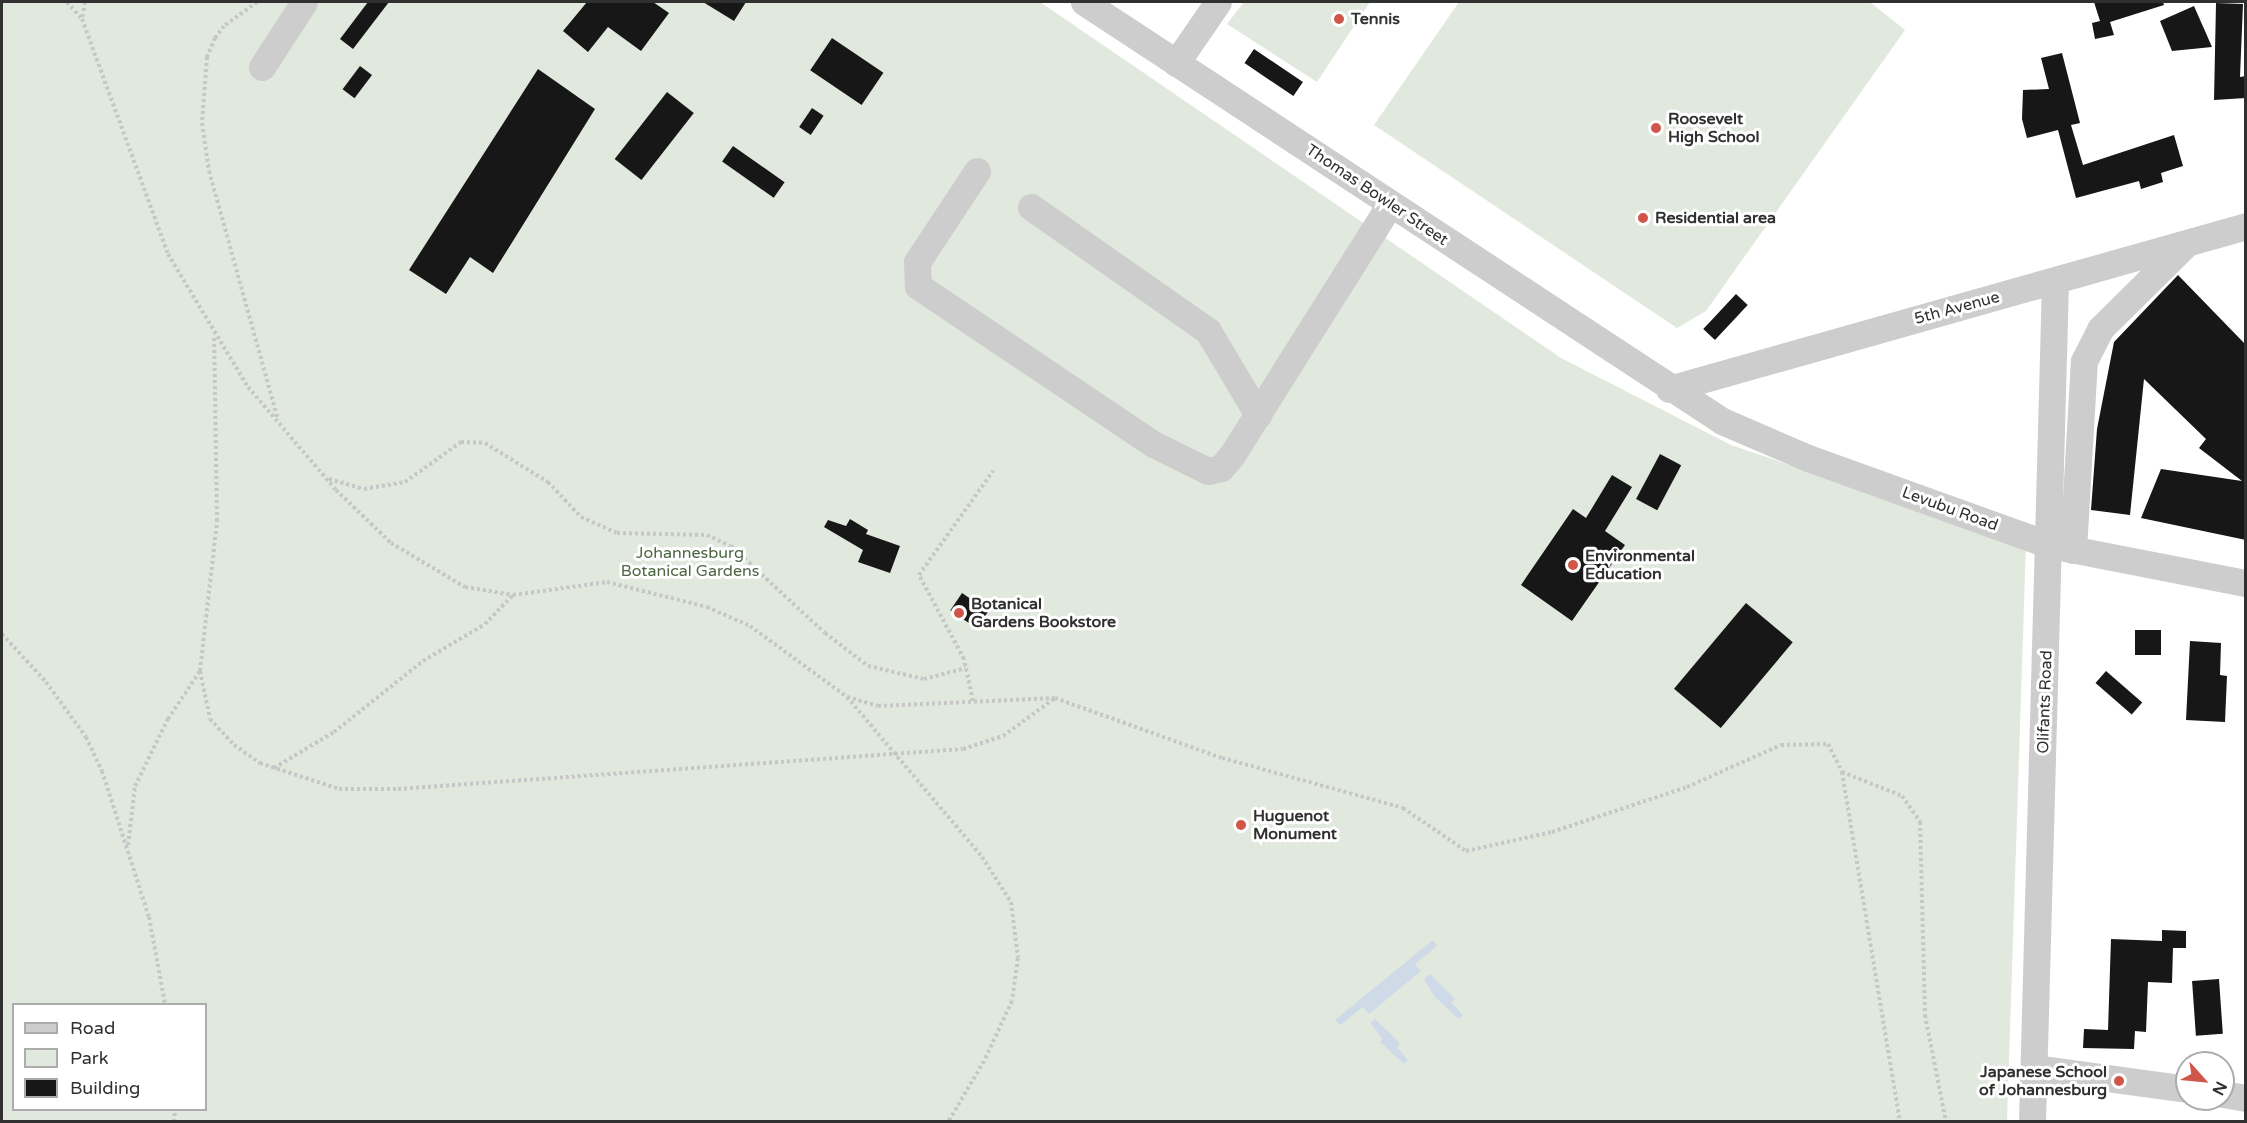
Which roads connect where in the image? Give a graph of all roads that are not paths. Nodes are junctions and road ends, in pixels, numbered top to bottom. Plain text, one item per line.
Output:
1 (304, 2) edge
2 (1084, 2) edge
3 (1218, 2) edge
4 (1176, 63) junction
5 (262, 67) dead end
6 (977, 171) dead end
7 (1390, 204) junction
8 (1031, 207) dead end
9 (2246, 226) edge
10 (2186, 243) junction
11 (2055, 282) junction
12 (1669, 389) junction
13 (1258, 415) junction
14 (2062, 547) junction
15 (2246, 584) edge
16 (2034, 1068) junction
17 (2175, 1087) edge
18 (2032, 1122) edge

1 - 5 street
2 - 4 street, Thomas Bowler Street
3 - 4 street
4 - 7 street, Thomas Bowler Street
6 - 13 street
7 - 12 street, Thomas Bowler Street
7 - 13 street
8 - 13 street
9 - 10 street, 5th Avenue
10 - 11 street, 5th Avenue
10 - 14 street
11 - 12 street, 5th Avenue
11 - 14 street, Olifants Road
12 - 14 street, Levubu Road
14 - 15 street, Levubu Road
14 - 16 street, Olifants Road
16 - 17 street
16 - 18 street, Olifants Road

